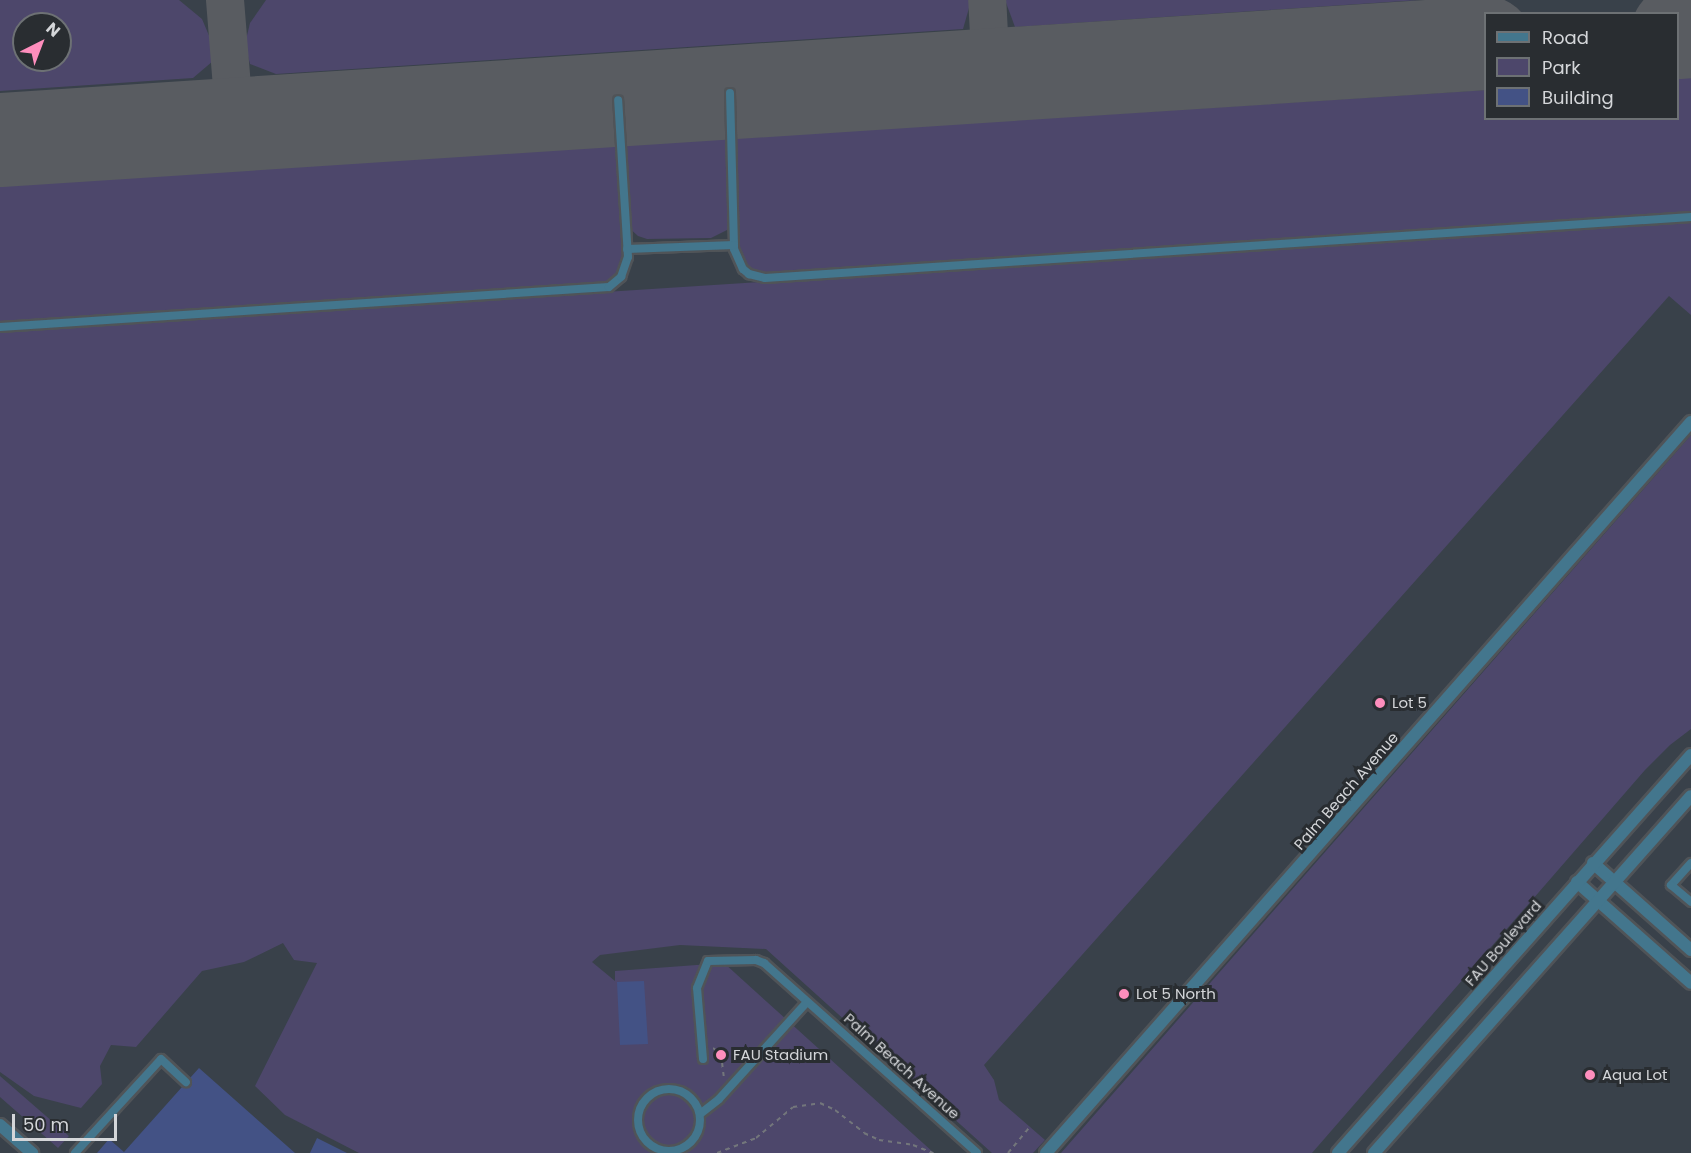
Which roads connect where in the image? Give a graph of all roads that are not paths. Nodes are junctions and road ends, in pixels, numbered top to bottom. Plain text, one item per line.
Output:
1 (730, 93) dead end
2 (618, 100) dead end
3 (1691, 217) edge
4 (734, 244) junction
5 (627, 249) junction
6 (0, 327) edge
7 (1691, 422) edge
8 (1691, 755) edge
9 (1691, 796) edge
10 (1691, 862) edge
11 (1593, 863) junction
12 (1577, 882) junction
13 (1614, 882) junction
14 (1598, 900) junction
15 (1691, 902) edge
16 (1691, 950) edge
17 (1691, 982) edge
18 (807, 1002) junction
19 (704, 1059) dead end
20 (186, 1082) dead end
21 (700, 1114) junction
22 (0, 1125) edge
23 (677, 1152) edge
24 (32, 1153) edge
25 (75, 1153) edge
26 (977, 1153) edge
27 (1046, 1153) edge
28 (1338, 1153) edge
29 (1374, 1153) edge

1 - 4 lane
2 - 5 lane
3 - 4 lane
4 - 5 lane
5 - 6 lane
7 - 27 street, Palm Beach Avenue
8 - 11 street, FAU Boulevard
9 - 13 street
10 - 15 lane
11 - 12 street, FAU Boulevard
11 - 13 street
12 - 14 street
12 - 28 street, FAU Boulevard
13 - 14 street
13 - 16 street
14 - 17 street
14 - 29 street
18 - 19 lane, Palm Beach Avenue
18 - 21 lane
18 - 26 lane, Palm Beach Avenue
20 - 25 lane
21 - 23 lane
21 - 23 lane
22 - 24 street

